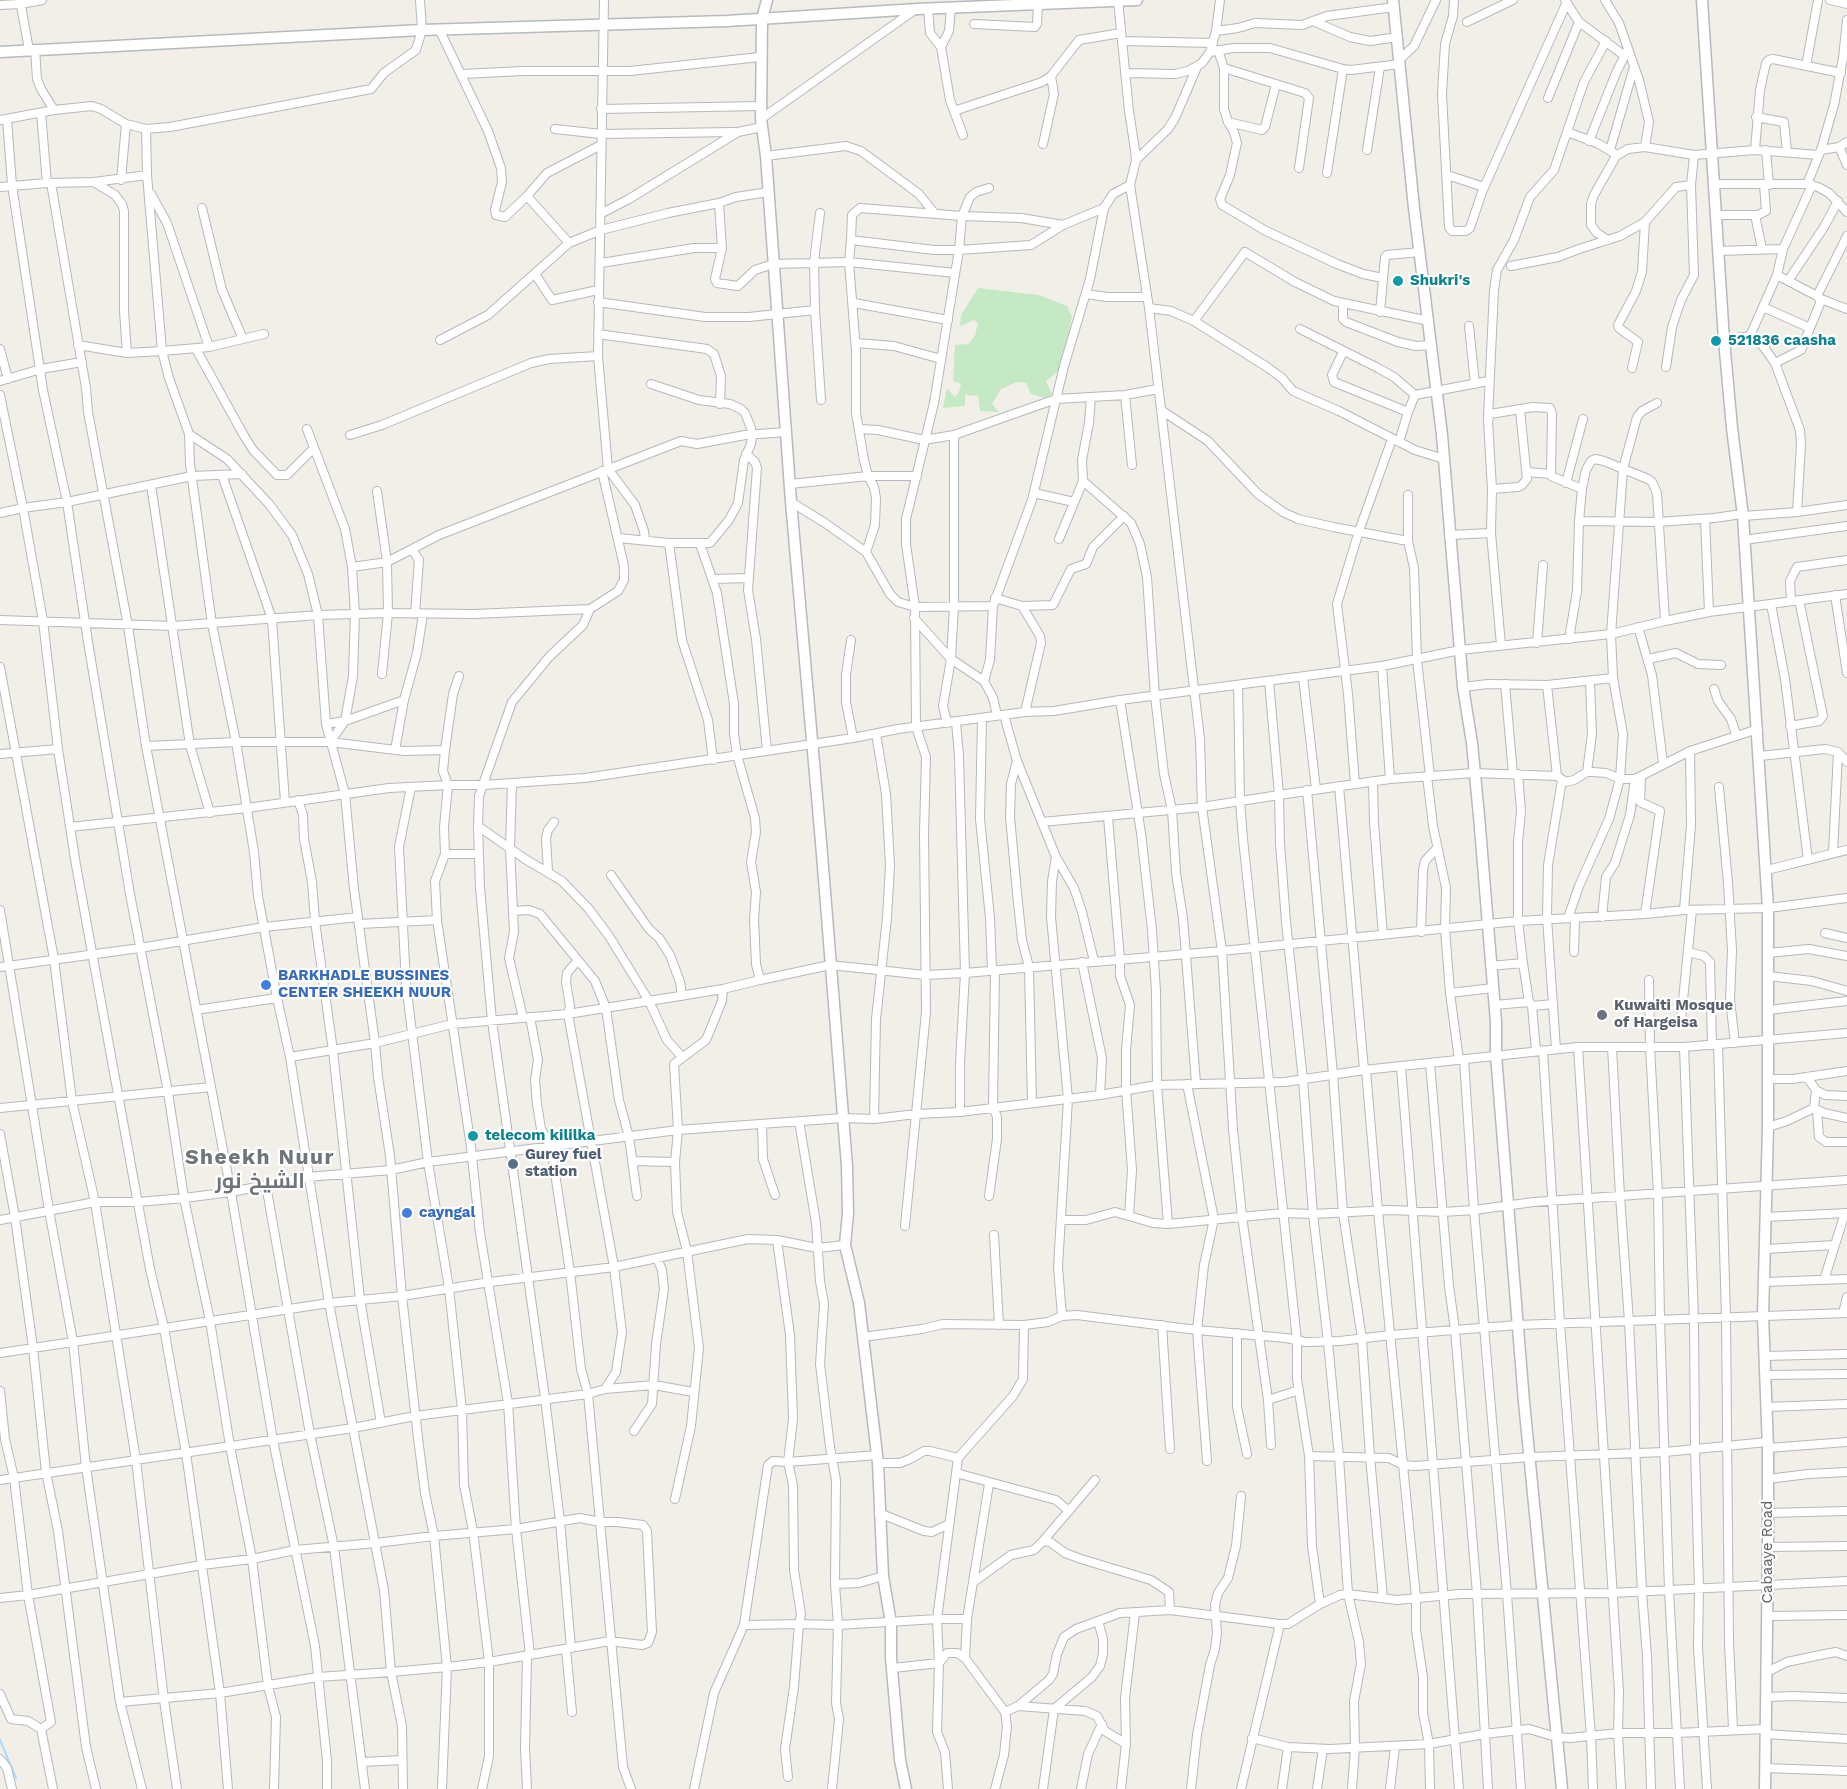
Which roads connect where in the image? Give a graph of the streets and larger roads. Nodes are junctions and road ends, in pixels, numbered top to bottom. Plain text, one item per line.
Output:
1 (42, 0) edge
2 (420, 0) edge
3 (604, 0) edge
4 (1118, 0) edge
5 (1137, 0) edge
6 (1220, 0) edge
7 (1436, 0) edge
8 (1454, 0) edge
9 (1513, 0) edge
10 (1605, 0) edge
11 (1702, 0) edge
12 (1818, 0) edge
13 (1830, 0) edge
14 (765, 1) edge
15 (20, 2) edge
16 (1565, 2) edge
17 (1394, 4) edge
18 (1847, 4) edge
19 (0, 5) edge
20 (1038, 5) junction
21 (951, 8) junction
22 (922, 9) junction
23 (762, 19) junction
24 (1847, 20) edge
25 (1313, 21) junction
26 (1467, 21) dead end
27 (1579, 22) junction
28 (974, 24) dead end
29 (604, 25) junction
30 (422, 30) junction
31 (440, 31) junction
32 (1216, 31) junction
33 (1121, 37) junction
34 (1398, 37) junction
35 (1606, 41) junction
36 (941, 47) junction
37 (1214, 48) junction
38 (32, 49) junction
39 (0, 52) edge
40 (1627, 53) junction
41 (760, 57) junction
42 (1845, 58) edge
43 (1400, 61) junction
44 (1197, 66) junction
45 (1806, 66) junction
46 (1380, 67) junction
47 (1634, 67) junction
48 (1224, 68) junction
49 (1343, 69) junction
50 (603, 72) junction
51 (1126, 73) junction
52 (1841, 73) junction
53 (462, 74) junction
54 (1051, 76) junction
55 (1276, 84) junction
56 (1548, 98) dead end
57 (760, 106) junction
58 (601, 109) junction
59 (54, 110) junction
60 (954, 111) junction
61 (40, 113) junction
62 (1756, 117) junction
63 (3, 120) edge
64 (1228, 122) junction
65 (761, 123) junction
66 (126, 124) junction
67 (146, 129) junction
68 (555, 129) dead end
69 (738, 132) junction
70 (1567, 132) junction
71 (602, 134) junction
72 (963, 135) dead end
73 (1589, 141) junction
74 (1043, 144) dead end
75 (1843, 144) edge
76 (601, 145) junction
77 (1645, 147) junction
78 (1367, 150) dead end
79 (1755, 150) junction
80 (1766, 150) junction
81 (1787, 152) junction
82 (1820, 152) junction
83 (1613, 153) junction
84 (1712, 153) junction
85 (1694, 155) junction
86 (765, 156) junction
87 (1136, 160) junction
88 (1847, 165) edge
89 (1299, 168) dead end
90 (1326, 173) dead end
91 (147, 175) junction
92 (1447, 175) junction
93 (121, 180) junction
94 (94, 182) junction
95 (49, 183) junction
96 (1714, 184) junction
97 (1130, 185) junction
98 (1690, 185) junction
99 (1766, 185) junction
100 (1810, 185) junction
101 (12, 186) junction
102 (0, 187) edge
103 (1484, 187) junction
104 (989, 188) dead end
105 (149, 191) junction
106 (768, 192) junction
107 (527, 196) junction
108 (1838, 201) junction
109 (718, 204) junction
110 (202, 208) dead end
111 (1104, 208) junction
112 (1847, 212) edge
113 (820, 213) dead end
114 (600, 214) junction
115 (935, 214) junction
116 (1716, 215) junction
117 (962, 216) junction
118 (1756, 216) junction
119 (1645, 222) junction
120 (1063, 225) junction
121 (601, 230) junction
122 (1847, 236) edge
123 (851, 240) junction
124 (1608, 240) junction
125 (569, 243) junction
126 (722, 248) junction
127 (1762, 249) junction
128 (1783, 249) junction
129 (959, 250) junction
130 (1718, 251) junction
131 (1420, 252) junction
132 (814, 262) junction
133 (849, 262) junction
134 (601, 263) junction
135 (773, 264) junction
136 (1511, 266) dead end
137 (956, 273) junction
138 (535, 274) junction
139 (1777, 275) junction
140 (1383, 278) junction
141 (1788, 281) junction
142 (598, 290) junction
143 (1086, 294) junction
144 (1147, 297) junction
145 (1819, 297) junction
146 (598, 302) junction
147 (854, 303) junction
148 (1343, 304) junction
149 (1763, 306) junction
150 (1149, 308) junction
151 (1847, 309) edge
152 (815, 310) junction
153 (1380, 312) junction
154 (778, 315) junction
155 (948, 320) junction
156 (1194, 321) junction
157 (1429, 321) junction
158 (1470, 326) dead end
159 (1810, 328) junction
160 (1300, 329) dead end
161 (264, 334) dead end
162 (598, 334) junction
163 (1750, 336) junction
164 (243, 339) junction
165 (441, 340) dead end
166 (1724, 340) junction
167 (856, 343) junction
168 (78, 345) junction
169 (1432, 345) junction
170 (209, 347) junction
171 (0, 349) edge
172 (196, 349) junction
173 (162, 351) junction
174 (1343, 352) junction
175 (128, 353) junction
176 (598, 356) junction
177 (941, 359) junction
178 (82, 362) junction
179 (1775, 363) junction
180 (1666, 367) dead end
181 (1632, 368) dead end
182 (41, 369) junction
183 (4, 380) edge
184 (1488, 381) junction
185 (651, 384) dead end
186 (1475, 384) junction
187 (1158, 389) junction
188 (1437, 393) junction
189 (1125, 394) junction
190 (0, 395) edge
191 (1415, 395) junction
192 (1092, 397) junction
193 (1056, 399) junction
194 (821, 400) dead end
195 (1657, 403) dead end
196 (720, 404) junction
197 (1161, 410) junction
198 (1520, 410) junction
199 (1408, 412) junction
200 (1488, 417) junction
201 (1583, 419) dead end
202 (307, 429) dead end
203 (859, 429) junction
204 (786, 432) junction
205 (189, 434) junction
206 (350, 435) dead end
207 (752, 435) junction
208 (954, 435) junction
209 (924, 440) junction
210 (1396, 441) junction
211 (314, 448) junction
212 (746, 454) junction
213 (1444, 459) junction
214 (1132, 465) dead end
215 (1623, 469) junction
216 (605, 470) junction
217 (1527, 472) junction
218 (242, 474) junction
219 (1551, 474) junction
220 (222, 475) junction
221 (192, 476) junction
222 (868, 476) junction
223 (917, 476) junction
224 (1083, 481) junction
225 (1566, 483) junction
226 (790, 484) junction
227 (151, 485) junction
228 (1492, 489) junction
229 (1582, 489) junction
230 (377, 491) dead end
231 (1034, 493) junction
232 (104, 494) junction
233 (1408, 495) dead end
234 (67, 502) junction
235 (791, 502) junction
236 (1074, 502) junction
237 (1847, 505) edge
238 (23, 507) junction
239 (1797, 512) junction
240 (0, 513) edge
241 (1742, 515) junction
242 (1124, 516) junction
243 (1706, 519) junction
244 (1579, 521) junction
245 (1620, 522) junction
246 (1658, 522) junction
247 (1847, 526) edge
248 (1359, 531) junction
249 (1491, 533) junction
250 (1449, 535) junction
251 (618, 538) junction
252 (1059, 539) dead end
253 (645, 540) junction
254 (1743, 540) junction
255 (1408, 541) junction
256 (669, 543) junction
257 (700, 544) junction
258 (412, 549) junction
259 (866, 552) junction
260 (1847, 560) edge
261 (387, 562) junction
262 (1543, 565) dead end
263 (352, 567) junction
264 (748, 578) junction
265 (713, 579) junction
266 (1847, 594) edge
267 (1835, 595) junction
268 (1795, 601) junction
269 (994, 602) junction
270 (1771, 604) junction
271 (954, 606) junction
272 (1022, 606) junction
273 (915, 607) junction
274 (1748, 607) junction
275 (590, 609) junction
276 (1709, 612) junction
277 (388, 613) junction
278 (355, 614) junction
279 (419, 614) junction
280 (318, 615) junction
281 (914, 618) junction
282 (272, 619) junction
283 (0, 620) edge
284 (43, 621) junction
285 (1665, 621) junction
286 (85, 624) junction
287 (212, 624) junction
288 (128, 626) junction
289 (173, 626) junction
290 (1638, 627) junction
291 (1611, 634) junction
292 (1569, 639) junction
293 (851, 640) dead end
294 (1537, 643) junction
295 (1501, 645) junction
296 (1460, 650) junction
297 (951, 659) junction
298 (1648, 659) junction
299 (1417, 660) junction
300 (1721, 665) dead end
301 (1382, 666) junction
302 (0, 667) edge
303 (1344, 671) junction
304 (1847, 673) edge
305 (382, 674) dead end
306 (459, 676) dead end
307 (1303, 677) junction
308 (1612, 678) junction
309 (984, 681) junction
310 (1269, 681) junction
311 (1590, 681) junction
312 (1505, 684) junction
313 (1238, 685) junction
314 (1548, 685) junction
315 (1463, 687) junction
316 (1714, 689) dead end
317 (1194, 691) junction
318 (1155, 696) junction
319 (404, 700) junction
320 (1120, 700) junction
321 (1025, 712) junction
322 (1001, 715) junction
323 (982, 718) junction
324 (345, 722) junction
325 (957, 722) junction
326 (947, 723) junction
327 (326, 724) junction
328 (1790, 726) junction
329 (916, 727) junction
330 (1758, 729) junction
331 (876, 734) junction
332 (1736, 734) junction
333 (854, 738) junction
334 (236, 742) junction
335 (330, 742) junction
336 (281, 743) junction
337 (812, 744) junction
338 (190, 745) junction
339 (146, 746) junction
340 (57, 749) junction
341 (395, 750) junction
342 (445, 750) junction
343 (767, 751) junction
344 (1690, 751) junction
345 (1838, 752) junction
346 (15, 753) junction
347 (1794, 753) junction
348 (0, 754) edge
349 (737, 755) junction
350 (1760, 756) junction
351 (713, 760) junction
352 (1017, 761) junction
353 (1847, 762) edge
354 (1663, 763) junction
355 (1587, 772) junction
356 (1474, 773) junction
357 (1516, 774) junction
358 (1429, 776) junction
359 (1559, 778) junction
360 (1638, 778) junction
361 (1390, 779) junction
362 (1620, 779) junction
363 (1373, 781) junction
364 (512, 783) junction
365 (447, 784) junction
366 (1355, 784) junction
367 (483, 785) junction
368 (1339, 786) junction
369 (1719, 787) dead end
370 (411, 788) junction
371 (1312, 790) junction
372 (345, 794) junction
373 (1279, 795) junction
374 (298, 801) junction
375 (1240, 801) junction
376 (285, 802) junction
377 (1202, 807) junction
378 (247, 808) junction
379 (1172, 810) junction
380 (210, 813) junction
381 (1137, 814) junction
382 (1107, 817) junction
383 (160, 819) junction
384 (119, 821) junction
385 (554, 822) dead end
386 (1042, 822) junction
387 (478, 826) junction
388 (70, 827) junction
389 (510, 848) junction
390 (1437, 848) junction
391 (1847, 850) edge
392 (1833, 853) junction
393 (446, 854) junction
394 (478, 854) junction
395 (1056, 857) junction
396 (1808, 860) junction
397 (1767, 870) junction
398 (548, 872) junction
399 (611, 875) dead end
400 (1847, 898) edge
401 (1768, 908) junction
402 (1730, 909) junction
403 (0, 910) edge
404 (1688, 910) junction
405 (513, 911) junction
406 (1645, 914) junction
407 (1602, 917) junction
408 (1547, 918) junction
409 (1571, 918) junction
410 (359, 920) junction
411 (437, 920) junction
412 (315, 921) junction
413 (402, 921) junction
414 (1518, 921) junction
415 (1487, 925) junction
416 (264, 927) junction
417 (1445, 929) junction
418 (1421, 932) junction
419 (1825, 933) dead end
420 (1383, 935) junction
421 (1353, 938) junction
422 (1847, 938) edge
423 (1321, 940) junction
424 (182, 942) junction
425 (1289, 943) junction
426 (140, 948) junction
427 (1254, 948) junction
428 (1222, 951) junction
429 (1574, 952) dead end
430 (1688, 952) junction
431 (92, 953) junction
432 (1768, 953) junction
433 (1185, 954) junction
434 (1847, 956) edge
435 (1154, 957) junction
436 (54, 959) junction
437 (1120, 959) junction
438 (578, 960) junction
439 (1094, 961) junction
440 (1082, 962) junction
441 (1522, 963) junction
442 (10, 965) junction
443 (830, 965) junction
444 (1057, 965) junction
445 (1490, 966) junction
446 (0, 967) edge
447 (1029, 967) junction
448 (993, 970) junction
449 (882, 971) junction
450 (965, 974) junction
451 (925, 975) junction
452 (1768, 975) junction
453 (760, 980) junction
454 (1648, 980) dead end
455 (1492, 988) junction
456 (723, 989) junction
457 (1847, 991) edge
458 (1450, 993) junction
459 (682, 996) junction
460 (277, 998) junction
461 (649, 1001) junction
462 (1847, 1001) edge
463 (1531, 1004) junction
464 (1553, 1004) junction
465 (1494, 1005) junction
466 (606, 1008) junction
467 (196, 1010) junction
468 (1768, 1010) junction
469 (568, 1014) junction
470 (527, 1018) junction
471 (1681, 1020) dead end
472 (492, 1021) junction
473 (452, 1024) junction
474 (1847, 1033) edge
475 (411, 1034) junction
476 (1767, 1041) junction
477 (1735, 1043) junction
478 (375, 1044) junction
479 (1715, 1044) junction
480 (1578, 1047) junction
481 (1612, 1047) junction
482 (1650, 1047) junction
483 (1684, 1047) junction
484 (1556, 1049) junction
485 (1540, 1051) junction
486 (333, 1052) junction
487 (1496, 1055) junction
488 (290, 1057) junction
489 (682, 1057) junction
490 (1462, 1060) junction
491 (1430, 1063) junction
492 (1401, 1067) junction
493 (1365, 1070) junction
494 (1847, 1071) edge
495 (1333, 1074) junction
496 (1807, 1077) junction
497 (1767, 1079) junction
498 (1303, 1080) junction
499 (1230, 1082) junction
500 (1268, 1083) junction
501 (1191, 1084) junction
502 (1157, 1085) junction
503 (211, 1087) junction
504 (1126, 1089) junction
505 (1816, 1090) junction
506 (168, 1092) junction
507 (1100, 1095) junction
508 (118, 1096) junction
509 (1847, 1096) edge
510 (1068, 1099) junction
511 (72, 1101) junction
512 (1032, 1103) junction
513 (32, 1105) junction
514 (993, 1107) junction
515 (0, 1108) edge
516 (1815, 1109) junction
517 (960, 1112) junction
518 (916, 1114) junction
519 (843, 1118) junction
520 (1847, 1118) edge
521 (874, 1119) junction
522 (799, 1121) junction
523 (762, 1124) junction
524 (1768, 1127) junction
525 (678, 1130) junction
526 (0, 1134) edge
527 (629, 1137) junction
528 (591, 1142) junction
529 (1847, 1142) edge
530 (551, 1148) junction
531 (511, 1152) junction
532 (472, 1157) junction
533 (632, 1161) junction
534 (428, 1162) junction
535 (675, 1162) junction
536 (391, 1170) junction
537 (347, 1172) junction
538 (308, 1177) junction
539 (1847, 1180) edge
540 (266, 1185) junction
541 (1766, 1186) junction
542 (1722, 1189) junction
543 (1690, 1191) junction
544 (231, 1192) junction
545 (1658, 1193) junction
546 (775, 1195) dead end
547 (637, 1196) dead end
548 (989, 1196) dead end
549 (1620, 1196) junction
550 (184, 1198) junction
551 (1587, 1198) junction
552 (1553, 1201) junction
553 (95, 1202) junction
554 (138, 1202) junction
555 (1507, 1206) junction
556 (49, 1210) junction
557 (1474, 1210) junction
558 (1378, 1211) junction
559 (1411, 1211) junction
560 (1443, 1212) junction
561 (1283, 1213) junction
562 (1343, 1213) junction
563 (1846, 1213) edge
564 (1313, 1214) junction
565 (1129, 1216) junction
566 (1242, 1216) junction
567 (15, 1217) junction
568 (1766, 1218) junction
569 (1214, 1219) junction
570 (0, 1220) edge
571 (1061, 1220) junction
572 (1168, 1224) junction
573 (905, 1226) dead end
574 (994, 1235) dead end
575 (777, 1240) junction
576 (845, 1245) junction
577 (1834, 1245) junction
578 (817, 1248) junction
579 (1766, 1249) junction
580 (687, 1251) junction
581 (657, 1258) junction
582 (614, 1267) junction
583 (570, 1272) junction
584 (530, 1277) junction
585 (1847, 1279) edge
586 (1824, 1280) junction
587 (489, 1282) junction
588 (1765, 1282) junction
589 (449, 1288) junction
590 (402, 1296) junction
591 (1847, 1297) edge
592 (360, 1299) junction
593 (329, 1303) junction
594 (288, 1309) junction
595 (1845, 1313) edge
596 (251, 1315) junction
597 (1062, 1316) junction
598 (1763, 1316) junction
599 (1726, 1317) junction
600 (1694, 1318) junction
601 (1660, 1320) junction
602 (210, 1321) junction
603 (1629, 1321) junction
604 (1594, 1322) junction
605 (1560, 1323) junction
606 (999, 1325) junction
607 (1024, 1325) junction
608 (1162, 1325) junction
609 (1518, 1325) junction
610 (164, 1328) junction
611 (1484, 1328) junction
612 (1197, 1330) junction
613 (1455, 1330) junction
614 (1237, 1332) junction
615 (1421, 1333) junction
616 (116, 1334) junction
617 (1260, 1335) junction
618 (1391, 1335) junction
619 (863, 1336) junction
620 (1362, 1339) junction
621 (1297, 1340) junction
622 (1328, 1341) junction
623 (73, 1342) junction
624 (33, 1348) junction
625 (0, 1353) edge
626 (1847, 1354) edge
627 (1765, 1356) junction
628 (1766, 1374) junction
629 (1847, 1374) edge
630 (654, 1385) junction
631 (605, 1389) junction
632 (1299, 1390) junction
633 (0, 1391) edge
634 (693, 1392) junction
635 (588, 1394) junction
636 (545, 1398) junction
637 (1268, 1400) junction
638 (508, 1403) junction
639 (1847, 1404) edge
640 (1767, 1407) junction
641 (462, 1410) junction
642 (415, 1416) junction
643 (381, 1422) junction
644 (353, 1428) junction
645 (634, 1431) dead end
646 (310, 1434) junction
647 (273, 1440) junction
648 (1847, 1442) edge
649 (1271, 1445) dead end
650 (1728, 1445) junction
651 (1768, 1445) junction
652 (230, 1446) junction
653 (1170, 1449) dead end
654 (1695, 1450) junction
655 (1665, 1452) junction
656 (186, 1453) junction
657 (1635, 1453) junction
658 (1247, 1454) dead end
659 (1602, 1455) junction
660 (1309, 1456) junction
661 (832, 1457) junction
662 (1339, 1457) junction
663 (1370, 1457) junction
664 (1530, 1457) junction
665 (1570, 1457) junction
666 (958, 1458) junction
667 (878, 1459) junction
668 (136, 1460) junction
669 (1495, 1460) junction
670 (1207, 1461) dead end
671 (788, 1462) junction
672 (1465, 1462) junction
673 (1403, 1465) junction
674 (1432, 1465) junction
675 (86, 1467) junction
676 (46, 1472) junction
677 (1847, 1472) edge
678 (956, 1473) junction
679 (14, 1478) junction
680 (1768, 1479) junction
681 (0, 1480) edge
682 (1095, 1480) dead end
683 (990, 1484) junction
684 (1241, 1497) dead end
685 (675, 1498) dead end
686 (1069, 1511) junction
687 (1847, 1511) edge
688 (879, 1513) junction
689 (1768, 1513) junction
690 (560, 1521) junction
691 (600, 1522) junction
692 (949, 1524) junction
693 (516, 1528) junction
694 (473, 1531) junction
695 (435, 1536) junction
696 (1042, 1541) junction
697 (376, 1544) junction
698 (1847, 1546) edge
699 (333, 1547) junction
700 (1768, 1547) junction
701 (295, 1550) junction
702 (252, 1559) junction
703 (202, 1565) junction
704 (151, 1575) junction
705 (883, 1576) junction
706 (975, 1581) junction
707 (1847, 1581) edge
708 (103, 1582) junction
709 (835, 1584) junction
710 (1769, 1584) junction
711 (1728, 1586) junction
712 (1699, 1588) junction
713 (66, 1589) junction
714 (1669, 1590) junction
715 (1642, 1592) junction
716 (1579, 1593) junction
717 (1611, 1593) junction
718 (1348, 1594) junction
719 (1477, 1594) junction
720 (1507, 1594) junction
721 (1543, 1594) junction
722 (28, 1595) junction
723 (1442, 1595) junction
724 (1416, 1597) junction
725 (0, 1598) edge
726 (1383, 1598) junction
727 (1320, 1604) junction
728 (1170, 1610) junction
729 (1136, 1613) junction
730 (1847, 1614) edge
731 (1216, 1616) junction
732 (1768, 1616) junction
733 (937, 1619) junction
734 (967, 1620) junction
735 (1098, 1621) junction
736 (891, 1623) junction
737 (799, 1624) junction
738 (1280, 1624) junction
739 (744, 1625) junction
740 (838, 1625) junction
741 (610, 1641) junction
742 (569, 1648) junction
743 (529, 1655) junction
744 (1847, 1656) edge
745 (964, 1658) junction
746 (489, 1662) junction
747 (939, 1663) junction
748 (447, 1667) junction
749 (893, 1668) junction
750 (391, 1672) junction
751 (1767, 1672) junction
752 (351, 1675) junction
753 (318, 1677) junction
754 (268, 1686) junction
755 (0, 1694) edge
756 (220, 1694) junction
757 (1766, 1697) junction
758 (1847, 1698) edge
759 (164, 1700) junction
760 (120, 1702) junction
761 (1018, 1706) junction
762 (1054, 1709) junction
763 (572, 1712) dead end
764 (1005, 1712) junction
765 (1102, 1724) junction
766 (41, 1729) junction
767 (1733, 1729) junction
768 (1516, 1730) junction
769 (1704, 1731) junction
770 (1766, 1732) junction
771 (1618, 1733) junction
772 (1677, 1733) junction
773 (1484, 1734) junction
774 (1650, 1734) junction
775 (1591, 1736) junction
776 (1556, 1737) junction
777 (1252, 1738) junction
778 (1847, 1739) edge
779 (1455, 1740) junction
780 (1126, 1744) junction
781 (1429, 1744) junction
782 (1288, 1747) junction
783 (1395, 1747) junction
784 (1355, 1748) junction
785 (1323, 1749) junction
786 (0, 1759) edge
787 (402, 1760) junction
788 (363, 1762) junction
789 (1765, 1768) junction
790 (1847, 1772) edge
791 (788, 1777) dead end
792 (527, 1787) dead end
793 (12, 1789) edge
794 (53, 1789) edge
795 (96, 1789) edge
796 (142, 1789) edge
797 (177, 1789) edge
798 (228, 1789) edge
799 (274, 1789) edge
800 (327, 1789) edge
801 (365, 1789) edge
802 (403, 1789) edge
803 (442, 1789) edge
804 (482, 1789) edge
805 (631, 1789) edge
806 (694, 1789) edge
807 (832, 1789) edge
808 (906, 1789) edge
809 (948, 1789) edge
810 (995, 1789) edge
811 (1044, 1789) edge
812 (1081, 1789) edge
813 (1121, 1789) edge
814 (1191, 1789) edge
815 (1241, 1789) edge
816 (1282, 1789) edge
817 (1317, 1789) edge
818 (1352, 1789) edge
819 (1390, 1789) edge
820 (1430, 1789) edge
821 (1459, 1789) edge
822 (1488, 1789) edge
823 (1521, 1789) edge
824 (1562, 1789) edge
825 (1593, 1789) edge
826 (1621, 1789) edge
827 (1651, 1789) edge
828 (1680, 1789) edge
829 (1707, 1789) edge
830 (1765, 1789) edge

1 - 15 street
2 - 30 street
3 - 29 street
4 - 5 street
4 - 20 street
4 - 33 street
6 - 32 street
7 - 43 street
8 - 92 street
9 - 26 street
10 - 40 street
11 - 84 street, Cabaaye Road
12 - 45 street
13 - 18 street
14 - 23 street
15 - 19 street
15 - 38 street
16 - 27 street
16 - 103 street
17 - 25 street
17 - 34 street
20 - 21 street
20 - 28 street
21 - 22 street
21 - 36 street
22 - 23 street
22 - 36 street
22 - 65 street
23 - 29 street
23 - 41 street
24 - 42 street
25 - 32 street
25 - 34 street
27 - 35 street
27 - 56 street
29 - 31 street
29 - 50 street
30 - 31 street
30 - 38 street
30 - 67 street
31 - 53 street
32 - 37 street
33 - 37 street
33 - 51 street
33 - 54 street
34 - 43 street
35 - 40 street
35 - 70 street
36 - 60 street
37 - 44 street
37 - 48 street
37 - 49 street
38 - 39 street
38 - 59 street
40 - 47 street
40 - 73 street
41 - 50 street
41 - 57 street
42 - 52 street
43 - 46 street
43 - 131 street
44 - 51 street
44 - 87 street
45 - 52 street
45 - 62 street
46 - 49 street
46 - 78 street
47 - 77 street
47 - 83 street
48 - 55 street
48 - 64 street
49 - 90 street
50 - 53 street
50 - 58 street
51 - 87 street
52 - 82 street
53 - 107 street
54 - 60 street
54 - 74 street
55 - 64 street
55 - 89 street
57 - 58 street
57 - 65 street
58 - 71 street
59 - 61 street
59 - 66 street
60 - 72 street
61 - 63 street
61 - 95 street
62 - 79 street
62 - 81 street
63 - 101 street
64 - 140 street
65 - 69 street
65 - 86 street
66 - 67 street
66 - 93 street
67 - 91 street
68 - 71 street
69 - 71 street
69 - 114 street
70 - 73 street
70 - 184 street
71 - 76 street
73 - 83 street
75 - 82 street
75 - 88 street
76 - 107 street
76 - 114 street
77 - 83 street
77 - 85 street
79 - 80 street
79 - 84 street
80 - 81 street
80 - 99 street
81 - 82 street
82 - 100 street
83 - 124 street
84 - 85 street
84 - 96 street, Cabaaye Road
85 - 98 street
86 - 106 street
86 - 115 street
87 - 97 street
91 - 93 street
91 - 105 street
92 - 103 street
92 - 103 street
93 - 94 street
94 - 95 street
94 - 175 street
95 - 101 street
95 - 168 street
96 - 99 street
96 - 116 street, Cabaaye Road
97 - 111 street
97 - 144 street
98 - 119 street
98 - 180 street
99 - 100 street
99 - 118 street
100 - 108 street
100 - 128 street
101 - 102 street
101 - 182 street
104 - 117 street
105 - 170 street
105 - 173 street
106 - 109 street
106 - 135 street
107 - 125 street
108 - 112 street
108 - 141 street
109 - 121 street
109 - 126 street
110 - 164 street
111 - 120 street
111 - 143 street
113 - 132 street
114 - 121 street
115 - 117 street
115 - 123 street
116 - 118 street
116 - 130 street, Cabaaye Road
117 - 120 street
117 - 129 street
118 - 127 street
119 - 124 street
119 - 181 street
120 - 129 street
121 - 125 street
121 - 134 street
122 - 145 street
123 - 129 street
123 - 133 street
124 - 136 street
125 - 138 street
126 - 134 street
126 - 135 street
127 - 128 street
127 - 130 street
128 - 139 street
129 - 137 street
130 - 166 street, Cabaaye Road
131 - 140 street
131 - 157 street
132 - 133 street
132 - 135 street
132 - 152 street
133 - 137 street
133 - 147 street
134 - 142 street
135 - 154 street
137 - 155 street
138 - 142 street
138 - 165 street
139 - 141 street
139 - 149 street
140 - 153 street
141 - 145 street
142 - 146 street
143 - 144 street
143 - 193 street
144 - 150 street
145 - 151 street
145 - 159 street
146 - 154 street
146 - 162 street
147 - 155 street
147 - 167 street
148 - 153 street
148 - 156 street
148 - 169 street
149 - 159 street
149 - 163 street
150 - 156 street
150 - 187 street
152 - 154 street
152 - 194 street
153 - 157 street
154 - 204 street
155 - 177 street
156 - 210 street
157 - 169 street
158 - 186 street
159 - 179 street
160 - 174 street
161 - 164 street
162 - 176 street
162 - 196 street
163 - 166 street
163 - 179 street
164 - 170 street
166 - 241 street, Cabaaye Road
167 - 177 street
167 - 203 street
168 - 175 street
168 - 178 street
169 - 188 street
170 - 172 street
171 - 183 street
172 - 173 street
172 - 211 street
173 - 175 street
173 - 205 street
174 - 191 street
174 - 199 street
176 - 206 street
176 - 216 street
177 - 209 street
178 - 182 street
178 - 232 street
179 - 239 street
182 - 183 street
182 - 234 street
184 - 186 street
184 - 200 street
185 - 196 street
186 - 188 street
187 - 189 street
187 - 197 street
188 - 191 street
188 - 213 street
189 - 192 street
189 - 214 street
190 - 238 street
191 - 199 street
192 - 193 street
192 - 224 street
193 - 208 street
193 - 231 street
195 - 215 street
196 - 207 street
197 - 248 street
197 - 317 street
198 - 200 street
198 - 217 street
198 - 219 street
199 - 210 street
200 - 228 street
201 - 225 street
202 - 211 street
203 - 209 street
203 - 222 street
204 - 207 street
204 - 226 street
205 - 218 street
205 - 221 street
207 - 212 street
207 - 216 street
208 - 209 street
208 - 271 street
209 - 223 street
210 - 213 street
210 - 248 street
211 - 263 street
212 - 257 street
212 - 264 street
213 - 250 street
215 - 229 street
215 - 245 street
215 - 246 street
216 - 251 street
216 - 253 street
216 - 258 street
217 - 219 street
217 - 228 street
218 - 220 street
218 - 280 street
219 - 225 street
220 - 221 street
220 - 282 street
221 - 227 street
221 - 287 street
222 - 223 street
222 - 226 street
222 - 259 street
223 - 273 street
224 - 236 street
224 - 242 street
225 - 229 street
226 - 235 street
227 - 232 street
227 - 289 street
228 - 249 street
229 - 244 street
230 - 261 street
231 - 236 street
231 - 269 street
232 - 234 street
232 - 288 street
233 - 255 street
234 - 238 street
234 - 286 street
235 - 259 street
235 - 337 street
236 - 252 street
237 - 239 street
238 - 240 street
238 - 284 street
239 - 241 street
241 - 243 street
241 - 254 street, Cabaaye Road
242 - 272 street
242 - 318 street
243 - 246 street
243 - 276 street
244 - 245 street
244 - 292 street
245 - 246 street
245 - 291 street
246 - 285 street
247 - 254 street
248 - 255 street
248 - 303 street
249 - 250 street
249 - 295 street
250 - 296 street
251 - 253 street
251 - 275 street
253 - 256 street
254 - 274 street, Cabaaye Road
255 - 299 street
256 - 257 street
256 - 351 street
257 - 265 street
258 - 261 street
258 - 279 street
259 - 273 street
260 - 268 street
261 - 263 street
261 - 277 street
262 - 294 street
263 - 278 street
264 - 265 street
264 - 343 street
265 - 349 street
266 - 267 street
267 - 268 street
267 - 304 street
268 - 270 street
268 - 328 street
269 - 271 street
269 - 272 street
269 - 309 street
270 - 274 street
270 - 328 street
271 - 273 street
271 - 297 street
272 - 321 street
273 - 281 street
274 - 276 street
274 - 330 street, Cabaaye Road
275 - 279 street
275 - 367 street
276 - 285 street
277 - 278 street
277 - 279 street
277 - 305 street
278 - 280 street
278 - 324 street
279 - 319 street
280 - 282 street
280 - 327 street
281 - 297 street
281 - 329 street
282 - 287 street
282 - 336 street
283 - 284 street
284 - 286 street
284 - 340 street
285 - 290 street
286 - 288 street
286 - 384 street
287 - 289 street
287 - 334 street
288 - 289 street
288 - 339 street
289 - 338 street
290 - 291 street
290 - 298 street
291 - 292 street
291 - 308 street
292 - 294 street
293 - 333 street
294 - 295 street
295 - 296 street
296 - 299 street
296 - 315 street
297 - 309 street
297 - 326 street
298 - 300 street
298 - 354 street
299 - 301 street
299 - 358 street
301 - 303 street
301 - 361 street
302 - 346 street
303 - 307 street
303 - 366 street
306 - 342 street
307 - 310 street
307 - 371 street
308 - 311 street
308 - 362 street
309 - 322 street
310 - 313 street
310 - 373 street
311 - 314 street
311 - 355 street
312 - 314 street
312 - 315 street
312 - 357 street
313 - 317 street
313 - 375 street
314 - 359 street
315 - 356 street
316 - 332 street
317 - 318 street
317 - 377 street
318 - 320 street
318 - 379 street
319 - 324 street
319 - 341 street
320 - 321 street
320 - 381 street
321 - 322 street
322 - 323 street
322 - 352 street
323 - 325 street
323 - 448 street
324 - 327 street
324 - 335 street
325 - 326 street
325 - 450 street
326 - 329 street
327 - 335 street
328 - 347 street
329 - 331 street
329 - 451 street
330 - 332 street
330 - 350 street, Cabaaye Road
331 - 333 street
331 - 449 street
332 - 344 street
333 - 337 street
334 - 336 street
334 - 338 street
334 - 378 street
335 - 336 street
335 - 341 street
335 - 372 street
336 - 376 street
337 - 343 street
337 - 443 street
338 - 339 street
338 - 380 street
339 - 383 street
340 - 346 street
340 - 388 street
341 - 342 street
342 - 365 street
343 - 349 street
344 - 354 street
344 - 404 street
345 - 347 street
345 - 353 street
345 - 392 street
346 - 348 street
346 - 436 street
347 - 350 street
347 - 396 street
349 - 351 street
349 - 453 street
350 - 397 street, Cabaaye Road
351 - 364 street
352 - 386 street
352 - 447 street
354 - 360 street
355 - 359 street
355 - 362 street
356 - 357 street
356 - 358 street
356 - 415 street
357 - 359 street
357 - 414 street
358 - 361 street
358 - 390 street
359 - 408 street
360 - 362 street
360 - 406 street
360 - 407 street
361 - 363 street
362 - 409 street
363 - 366 street
363 - 420 street
364 - 367 street
364 - 389 street
365 - 367 street
365 - 370 street
365 - 393 street
366 - 368 street
367 - 387 street
368 - 371 street
368 - 421 street
369 - 402 street
370 - 372 street
370 - 413 street
371 - 373 street
371 - 423 street
372 - 374 street
372 - 410 street
373 - 375 street
373 - 425 street
374 - 376 street
374 - 412 street
375 - 377 street
375 - 427 street
376 - 378 street
377 - 379 street
377 - 428 street
378 - 380 street
378 - 416 street
379 - 381 street
379 - 433 street
380 - 383 street
381 - 382 street
381 - 435 street
382 - 386 street
382 - 437 street
383 - 384 street
383 - 424 street
384 - 388 street
384 - 426 street
385 - 398 street
386 - 395 street
387 - 389 street
387 - 394 street
388 - 431 street
389 - 398 street
389 - 405 street
390 - 417 street
390 - 418 street
391 - 392 street
392 - 396 street
393 - 394 street
393 - 411 street
394 - 472 street
395 - 439 street
395 - 444 street
396 - 397 street
397 - 401 street, Cabaaye Road
398 - 461 street
399 - 459 street
400 - 401 street
401 - 402 street
401 - 432 street, Cabaaye Road
402 - 404 street
402 - 477 street
403 - 442 street
404 - 406 street
404 - 430 street
405 - 438 street
405 - 470 street
406 - 407 street
407 - 409 street
408 - 409 street
408 - 414 street
408 - 464 street
409 - 429 street
410 - 412 street
410 - 413 street
410 - 478 street
411 - 413 street
411 - 473 street
412 - 416 street
412 - 486 street
413 - 475 street
414 - 415 street
414 - 441 street
415 - 417 street
415 - 445 street
416 - 424 street
416 - 460 street
417 - 418 street
417 - 458 street
418 - 420 street
419 - 422 street
420 - 421 street
421 - 423 street
421 - 493 street
423 - 425 street
423 - 495 street
424 - 426 street
424 - 467 street
425 - 427 street
425 - 498 street
426 - 431 street
426 - 506 street
427 - 428 street
427 - 500 street
428 - 433 street
428 - 499 street
430 - 471 street
430 - 479 street
431 - 436 street
431 - 508 street
432 - 434 street
432 - 452 street, Cabaaye Road
433 - 435 street
433 - 501 street
435 - 437 street
435 - 502 street
436 - 442 street
436 - 511 street
437 - 439 street
437 - 504 street
438 - 466 street
438 - 469 street
439 - 440 street
440 - 444 street
440 - 507 street
441 - 445 street
441 - 463 street
442 - 446 street
442 - 513 street
443 - 449 street
443 - 453 street
443 - 519 street
444 - 447 street
444 - 510 street
445 - 455 street
447 - 448 street
447 - 512 street
448 - 450 street
448 - 514 street
449 - 451 street
449 - 521 street
450 - 451 street
450 - 517 street
451 - 518 street
452 - 457 street
452 - 468 street, Cabaaye Road
453 - 456 street
454 - 482 street
455 - 458 street
455 - 465 street
456 - 459 street
456 - 489 street
458 - 490 street
459 - 461 street
460 - 467 street
460 - 488 street
461 - 466 street
461 - 489 street
462 - 468 street
463 - 464 street
463 - 465 street
463 - 485 street
464 - 484 street
465 - 487 street
466 - 469 street
466 - 527 street
467 - 503 street
468 - 476 street, Cabaaye Road
469 - 470 street
469 - 528 street
470 - 472 street
470 - 530 street
472 - 473 street
472 - 531 street
473 - 475 street
473 - 532 street
474 - 476 street
475 - 478 street
475 - 534 street
476 - 477 street
476 - 497 street, Cabaaye Road
477 - 479 street
478 - 486 street
478 - 536 street
479 - 483 street
479 - 542 street
480 - 481 street
480 - 484 street
480 - 551 street
481 - 482 street
481 - 549 street
482 - 483 street
482 - 545 street
483 - 543 street
484 - 485 street
485 - 487 street
485 - 552 street
486 - 488 street
486 - 537 street
487 - 490 street
487 - 555 street
488 - 538 street
489 - 525 street
490 - 491 street
490 - 557 street
491 - 492 street
491 - 560 street
492 - 493 street
492 - 559 street
493 - 495 street
493 - 558 street
494 - 496 street
495 - 498 street
495 - 562 street
496 - 497 street
496 - 505 street
497 - 524 street, Cabaaye Road
498 - 500 street
498 - 564 street
499 - 500 street
499 - 501 street
499 - 566 street
500 - 561 street
501 - 502 street
501 - 569 street
502 - 504 street
502 - 572 street
503 - 506 street
503 - 544 street
504 - 507 street
504 - 565 street
505 - 509 street
505 - 516 street
506 - 508 street
506 - 550 street
507 - 510 street
508 - 511 street
508 - 554 street
510 - 512 street
510 - 571 street
511 - 513 street
511 - 553 street
512 - 514 street
513 - 515 street
513 - 556 street
514 - 517 street
514 - 548 street
516 - 520 street
516 - 524 street
516 - 529 street
517 - 518 street
518 - 521 street
518 - 573 street
519 - 521 street
519 - 522 street
519 - 576 street
522 - 523 street
522 - 578 street
523 - 525 street
523 - 546 street
524 - 541 street, Cabaaye Road
525 - 527 street
525 - 535 street
526 - 567 street
527 - 528 street
527 - 533 street
528 - 530 street
528 - 582 street
530 - 531 street
530 - 583 street
531 - 532 street
531 - 584 street
532 - 534 street
532 - 587 street
533 - 535 street
533 - 547 street
534 - 536 street
534 - 589 street
535 - 580 street
536 - 537 street
536 - 590 street
537 - 538 street
537 - 592 street
538 - 540 street
538 - 593 street
539 - 541 street
540 - 544 street
540 - 594 street
541 - 542 street
541 - 568 street, Cabaaye Road
542 - 543 street
542 - 599 street
543 - 545 street
543 - 600 street
544 - 550 street
544 - 596 street
545 - 549 street
545 - 601 street
549 - 551 street
549 - 603 street
550 - 554 street
550 - 602 street
551 - 552 street
551 - 604 street
552 - 555 street
552 - 605 street
553 - 554 street
553 - 556 street
553 - 616 street
554 - 610 street
555 - 557 street
555 - 609 street
556 - 567 street
556 - 623 street
557 - 560 street
557 - 611 street
558 - 559 street
558 - 562 street
558 - 618 street
559 - 560 street
559 - 615 street
560 - 613 street
561 - 564 street
561 - 566 street
561 - 621 street
562 - 564 street
562 - 620 street
563 - 568 street
563 - 577 street
564 - 622 street
565 - 571 street
565 - 572 street
566 - 569 street
566 - 617 street
567 - 570 street
567 - 624 street
568 - 579 street, Cabaaye Road
569 - 572 street
569 - 612 street
571 - 597 street
574 - 606 street
575 - 578 street
575 - 580 street
575 - 671 street
576 - 578 street
576 - 619 street
577 - 579 street
577 - 586 street
578 - 661 street
579 - 588 street, Cabaaye Road
580 - 581 street
580 - 634 street
581 - 582 street
581 - 630 street
582 - 583 street
582 - 631 street
583 - 584 street
583 - 635 street
584 - 587 street
584 - 636 street
585 - 586 street
586 - 588 street
587 - 589 street
587 - 638 street
588 - 598 street, Cabaaye Road
589 - 590 street
589 - 641 street
590 - 592 street
590 - 642 street
591 - 595 street
592 - 593 street
592 - 643 street
593 - 594 street
593 - 644 street
594 - 596 street
594 - 646 street
595 - 598 street
596 - 602 street
596 - 647 street
597 - 607 street
597 - 608 street
598 - 599 street
598 - 627 street, Cabaaye Road
599 - 600 street
599 - 650 street
600 - 601 street
600 - 654 street
601 - 603 street
601 - 655 street
602 - 610 street
602 - 652 street
603 - 604 street
603 - 657 street
604 - 605 street
604 - 659 street
605 - 609 street
605 - 665 street
606 - 607 street
606 - 619 street
607 - 666 street
608 - 612 street
608 - 653 street
609 - 611 street
609 - 664 street
610 - 616 street
610 - 656 street
611 - 613 street
611 - 669 street
612 - 614 street
612 - 670 street
613 - 615 street
613 - 672 street
614 - 617 street
614 - 658 street
615 - 618 street
615 - 674 street
616 - 623 street
616 - 668 street
617 - 621 street
617 - 637 street
618 - 620 street
618 - 673 street
619 - 667 street
620 - 622 street
620 - 663 street
621 - 622 street
621 - 632 street
622 - 662 street
623 - 624 street
623 - 675 street
624 - 625 street
624 - 676 street
626 - 627 street
627 - 628 street, Cabaaye Road
628 - 629 street
628 - 640 street, Cabaaye Road
630 - 631 street
630 - 634 street
630 - 645 street
631 - 635 street
632 - 637 street
632 - 660 street
633 - 679 street
634 - 685 street
635 - 636 street
635 - 691 street
636 - 638 street
636 - 690 street
637 - 649 street
638 - 641 street
638 - 693 street
639 - 640 street
640 - 651 street, Cabaaye Road
641 - 642 street
641 - 694 street
642 - 643 street
642 - 695 street
643 - 644 street
644 - 646 street
644 - 697 street
646 - 647 street
646 - 699 street
647 - 652 street
647 - 701 street
648 - 651 street
650 - 651 street
650 - 654 street
650 - 711 street
651 - 680 street, Cabaaye Road
652 - 656 street
652 - 702 street
654 - 655 street
654 - 712 street
655 - 657 street
655 - 714 street
656 - 668 street
656 - 703 street
657 - 659 street
657 - 715 street
659 - 665 street
659 - 717 street
660 - 662 street
660 - 727 street
661 - 667 street
661 - 671 street
661 - 709 street
662 - 663 street
662 - 718 street
663 - 673 street
663 - 726 street
664 - 665 street
664 - 669 street
664 - 721 street
665 - 716 street
666 - 667 street
666 - 678 street
667 - 688 street
668 - 675 street
668 - 704 street
669 - 672 street
669 - 720 street
671 - 737 street
671 - 739 street
672 - 674 street
672 - 719 street
673 - 674 street
673 - 724 street
674 - 723 street
675 - 676 street
675 - 708 street
676 - 679 street
676 - 713 street
677 - 680 street
678 - 683 street
678 - 692 street
679 - 681 street
679 - 722 street
680 - 689 street, Cabaaye Road
682 - 686 street
683 - 686 street
683 - 706 street
684 - 731 street
686 - 696 street
687 - 689 street
688 - 692 street
688 - 705 street
689 - 700 street, Cabaaye Road
690 - 691 street
690 - 693 street
690 - 742 street
691 - 741 street
691 - 741 street
692 - 733 street
693 - 694 street
693 - 743 street
694 - 695 street
694 - 746 street
695 - 697 street
695 - 748 street
696 - 706 street
696 - 728 street
697 - 699 street
697 - 750 street
698 - 700 street
699 - 701 street
699 - 752 street
700 - 710 street, Cabaaye Road
701 - 702 street
701 - 753 street
702 - 703 street
702 - 754 street
703 - 704 street
703 - 756 street
704 - 708 street
704 - 759 street
705 - 709 street
705 - 736 street
706 - 734 street
707 - 710 street
708 - 713 street
708 - 760 street
709 - 740 street
710 - 711 street
710 - 732 street, Cabaaye Road
711 - 712 street
711 - 767 street
712 - 714 street
712 - 769 street
713 - 722 street
713 - 795 street
714 - 715 street
714 - 772 street
715 - 717 street
715 - 774 street
716 - 717 street
716 - 721 street
716 - 775 street
717 - 771 street
718 - 726 street
718 - 727 street
718 - 784 street
719 - 720 street
719 - 723 street
719 - 773 street
720 - 721 street
720 - 768 street
721 - 776 street
722 - 725 street
722 - 766 street
723 - 724 street
723 - 779 street
724 - 726 street
724 - 781 street
727 - 738 street
728 - 729 street
728 - 731 street
729 - 735 street
729 - 780 street
730 - 732 street
731 - 738 street
731 - 814 street
732 - 751 street, Cabaaye Road
733 - 734 street
733 - 736 street
733 - 747 street
734 - 745 street
735 - 761 street
735 - 762 street
736 - 740 street
736 - 749 street
737 - 739 street
737 - 740 street
737 - 791 street
738 - 777 street
739 - 806 street
740 - 807 street
741 - 742 street
741 - 805 street
742 - 743 street
742 - 763 street
743 - 746 street
743 - 792 street
744 - 751 street
745 - 747 street
745 - 764 street
746 - 748 street
746 - 804 street
747 - 749 street
747 - 809 street
748 - 750 street
748 - 803 street
749 - 808 street
750 - 752 street
750 - 787 street
751 - 757 street, Cabaaye Road
752 - 753 street
752 - 788 street
753 - 754 street
753 - 800 street
754 - 756 street
754 - 799 street
755 - 766 street
756 - 759 street
756 - 798 street
757 - 758 street
757 - 770 street, Cabaaye Road
759 - 760 street
759 - 797 street
760 - 796 street
761 - 762 street
761 - 764 street
762 - 765 street
762 - 811 street
764 - 810 street
765 - 780 street
765 - 812 street
766 - 794 street
767 - 769 street
767 - 770 street
768 - 773 street
768 - 776 street
768 - 823 street
769 - 772 street
769 - 829 street
770 - 778 street
770 - 789 street, Cabaaye Road
771 - 774 street
771 - 775 street
771 - 826 street
772 - 774 street
772 - 828 street
773 - 779 street
773 - 822 street
774 - 827 street
775 - 776 street
775 - 825 street
776 - 824 street
777 - 782 street
777 - 815 street
779 - 781 street
779 - 821 street
780 - 813 street
781 - 783 street
781 - 820 street
782 - 785 street
782 - 816 street
783 - 784 street
783 - 819 street
784 - 785 street
784 - 818 street
785 - 817 street
786 - 793 street
787 - 788 street
787 - 802 street
788 - 801 street
789 - 790 street
789 - 830 street, Cabaaye Road

